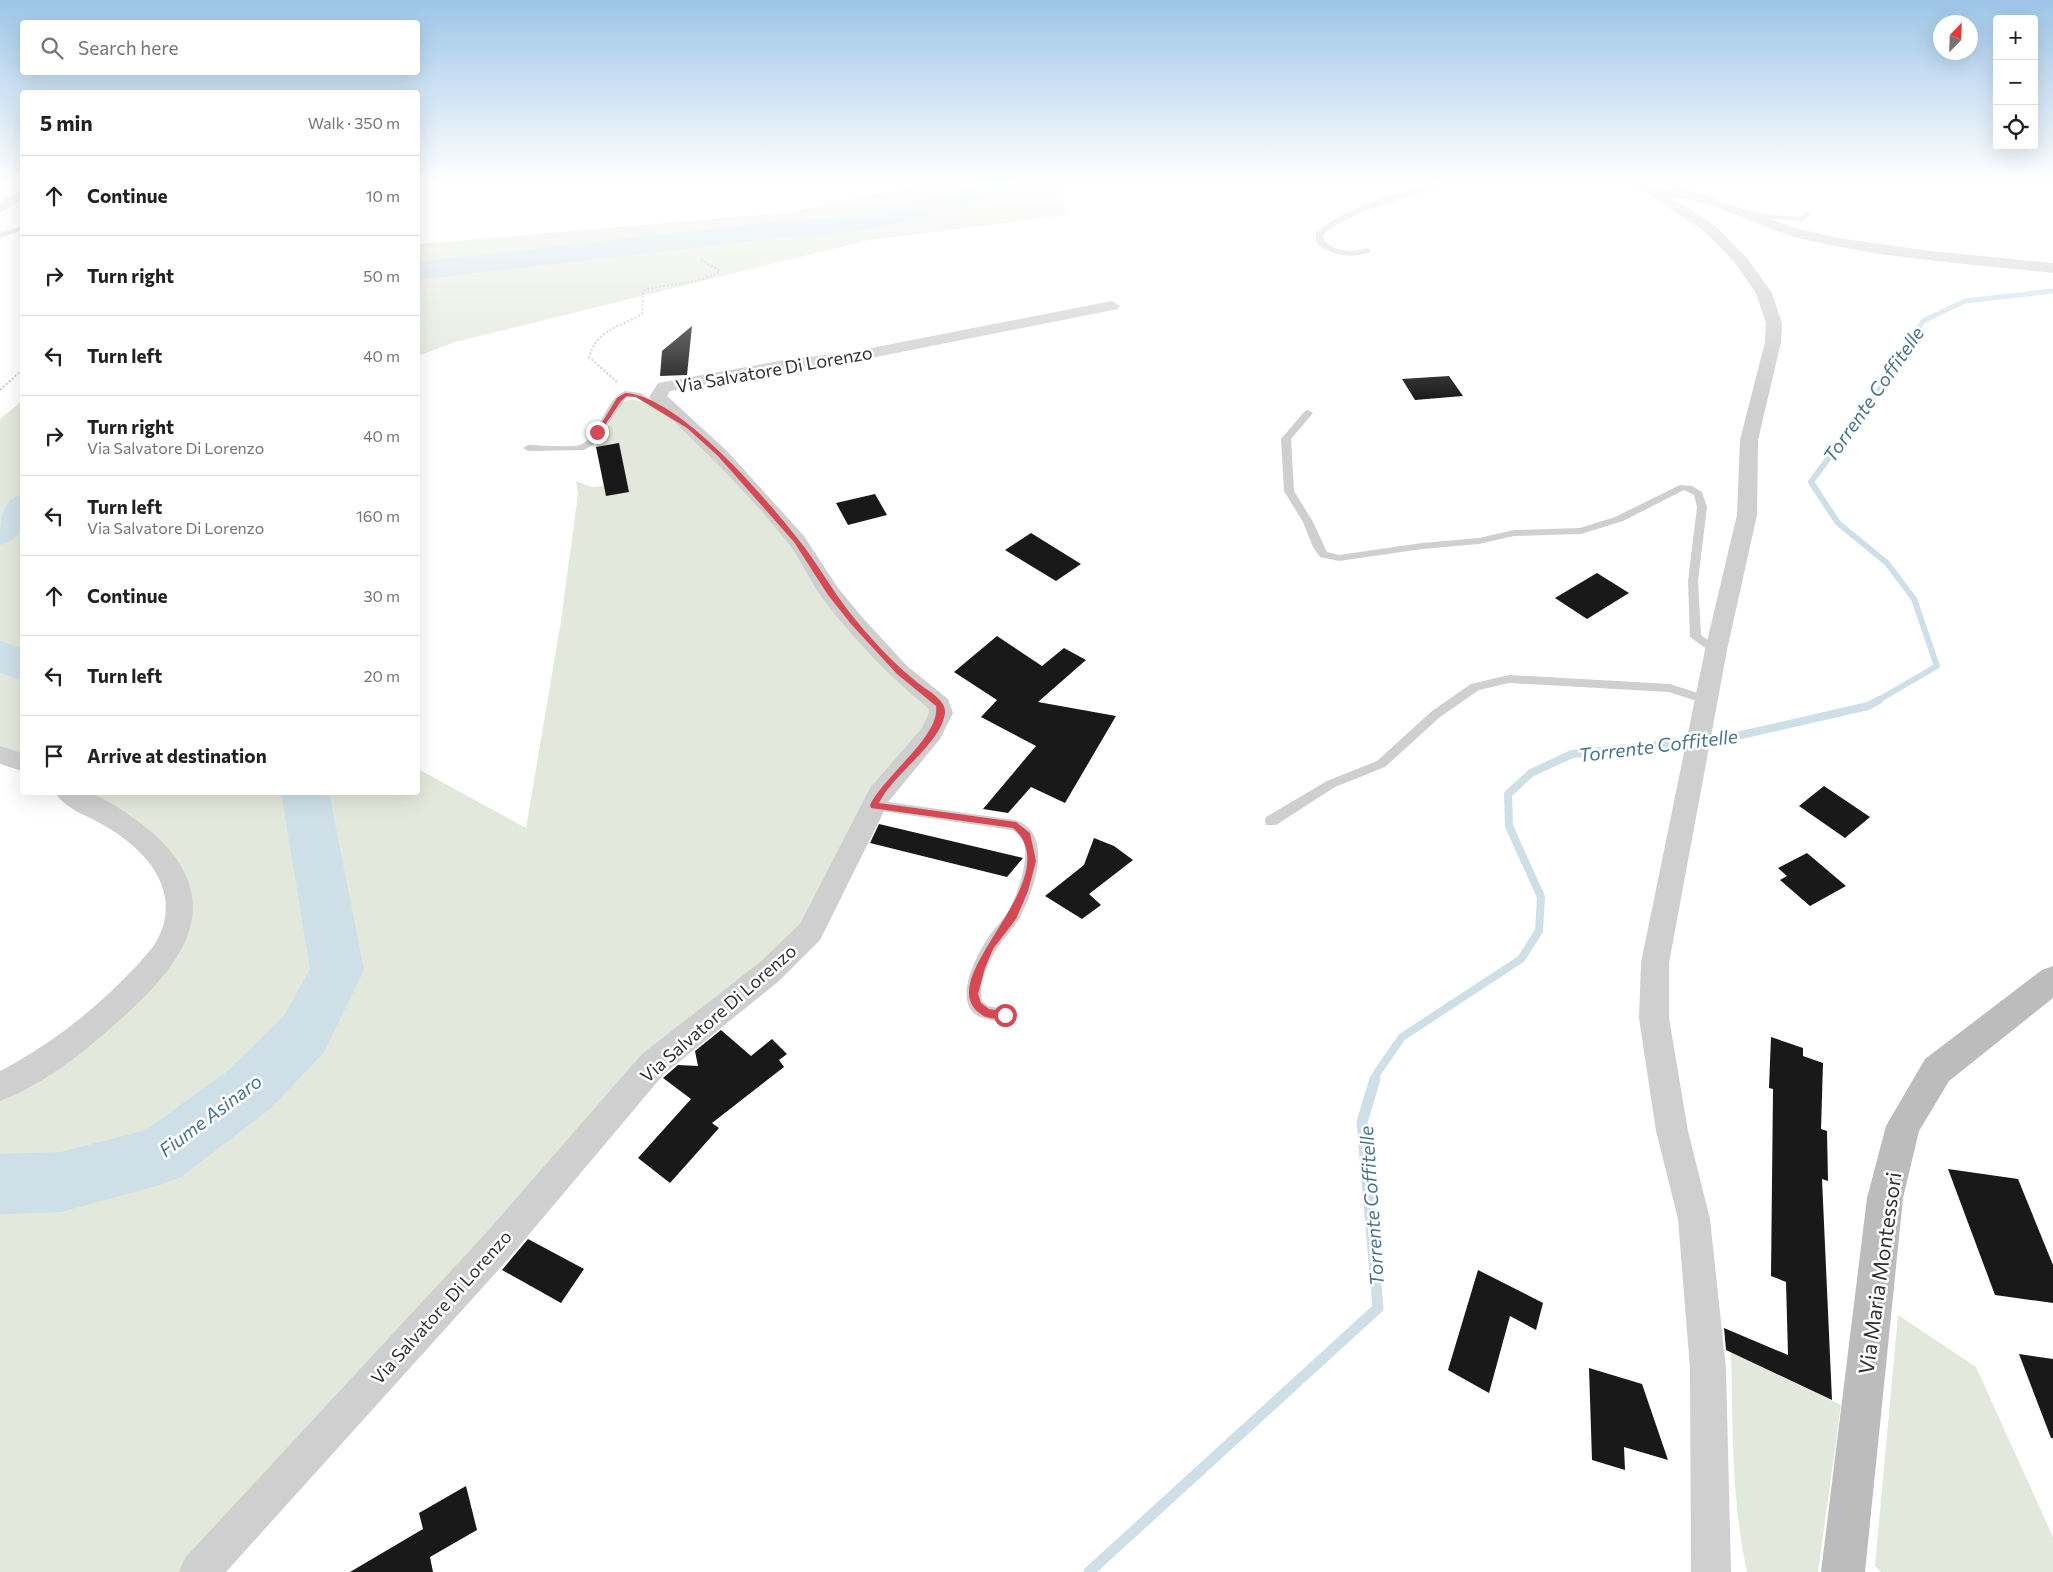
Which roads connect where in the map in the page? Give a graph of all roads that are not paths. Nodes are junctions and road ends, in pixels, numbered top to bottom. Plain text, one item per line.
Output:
1 (1736, 255) edge
2 (1941, 255) edge
3 (2053, 268) edge
4 (1112, 306) dead end
5 (1308, 413) dead end
6 (689, 427) junction
7 (528, 448) dead end
8 (1716, 650) junction
9 (1705, 709) junction
10 (0, 755) edge
11 (20, 761) edge
12 (72, 795) edge
13 (874, 805) junction
14 (1271, 821) dead end
15 (2053, 980) edge
16 (1005, 1015) dead end
17 (0, 1087) edge
18 (1711, 1524) junction
19 (199, 1572) edge
20 (1711, 1572) edge
21 (1724, 1572) edge
22 (1843, 1572) edge

1 - 8 street
2 - 3 street
4 - 6 street, Via Salvatore Di Lorenzo
5 - 8 lane
6 - 7 lane
6 - 13 street, Via Salvatore Di Lorenzo
8 - 9 street
9 - 14 lane
9 - 18 street
10 - 11 street
12 - 17 street
13 - 16 lane
13 - 19 street, Via Salvatore Di Lorenzo
15 - 22 street, Via Maria Montessori
18 - 20 street
18 - 21 street

